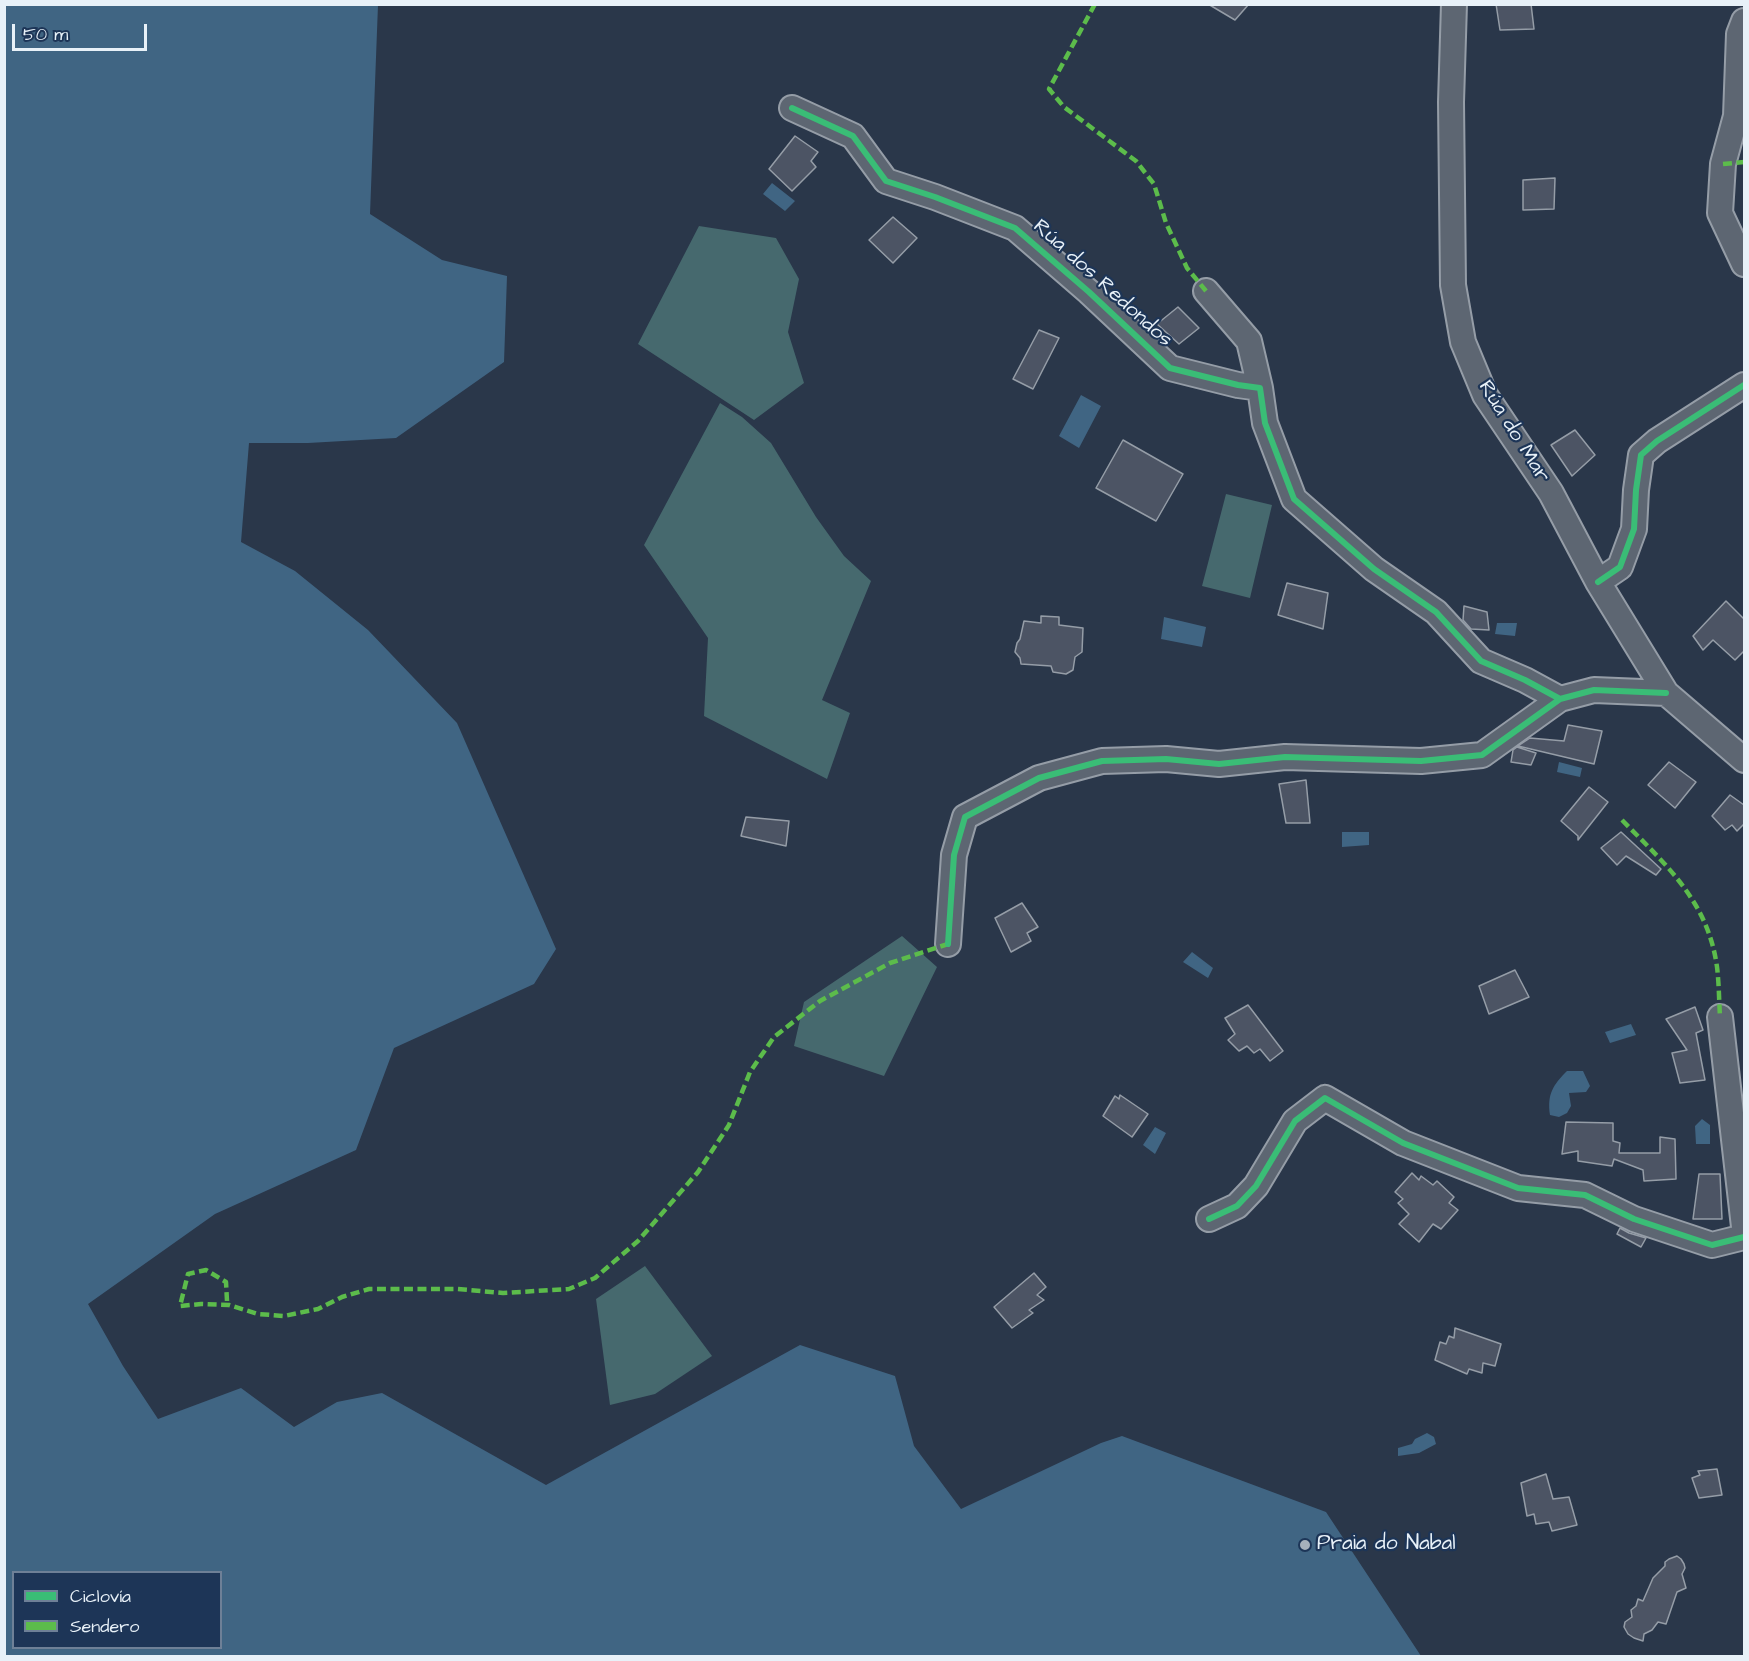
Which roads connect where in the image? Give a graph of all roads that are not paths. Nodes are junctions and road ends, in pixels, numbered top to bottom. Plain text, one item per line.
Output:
1 (1454, 4) edge
2 (1744, 21) edge
3 (792, 108) dead end
4 (1744, 264) edge
5 (1206, 291) dead end
6 (1744, 385) edge
7 (1260, 388) junction
8 (1598, 582) junction
9 (1666, 693) junction
10 (1560, 699) junction
11 (1744, 760) edge
12 (948, 944) dead end
13 (1720, 1017) dead end
14 (1209, 1220) dead end
15 (1744, 1227) edge
16 (1744, 1237) edge

1 - 8 street, Rúa do Mar
2 - 4 street
3 - 7 street, Rúa dos Redondos
5 - 7 street
6 - 8 street
7 - 10 street
8 - 9 street, Rúa do Mar
9 - 10 street
9 - 11 street, Rúa do Mar
10 - 12 street
13 - 15 street
14 - 16 street

